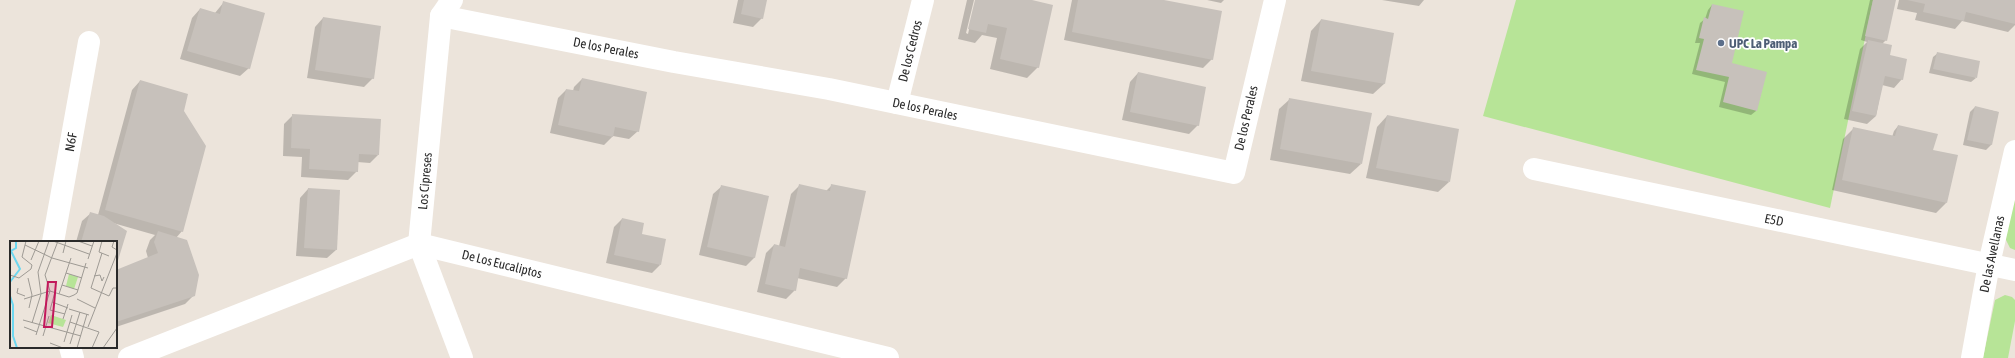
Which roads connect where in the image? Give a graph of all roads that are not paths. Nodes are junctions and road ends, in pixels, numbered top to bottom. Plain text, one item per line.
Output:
1 (923, 0) edge
2 (1274, 0) edge
3 (446, 8) edge
4 (89, 42) dead end
5 (897, 103) junction
6 (2015, 151) edge
7 (1534, 169) dead end
8 (53, 241) edge
9 (419, 244) junction
10 (1989, 264) junction
11 (2015, 270) edge
12 (70, 348) edge
13 (73, 358) edge
14 (129, 358) edge
15 (462, 358) edge
16 (888, 358) edge
17 (1972, 358) edge

1 - 5 street, De los Cedros
2 - 5 street, De los Perales
3 - 5 street, De los Perales
3 - 9 street, Los Cipreses
4 - 8 street, N6F
6 - 10 street, De las Avellanas
7 - 10 street, E5D
9 - 14 street
9 - 15 street, Los Cipreses
9 - 16 street, De Los Eucaliptos
10 - 11 street, E5D
10 - 17 street, De las Avellanas
12 - 13 street

